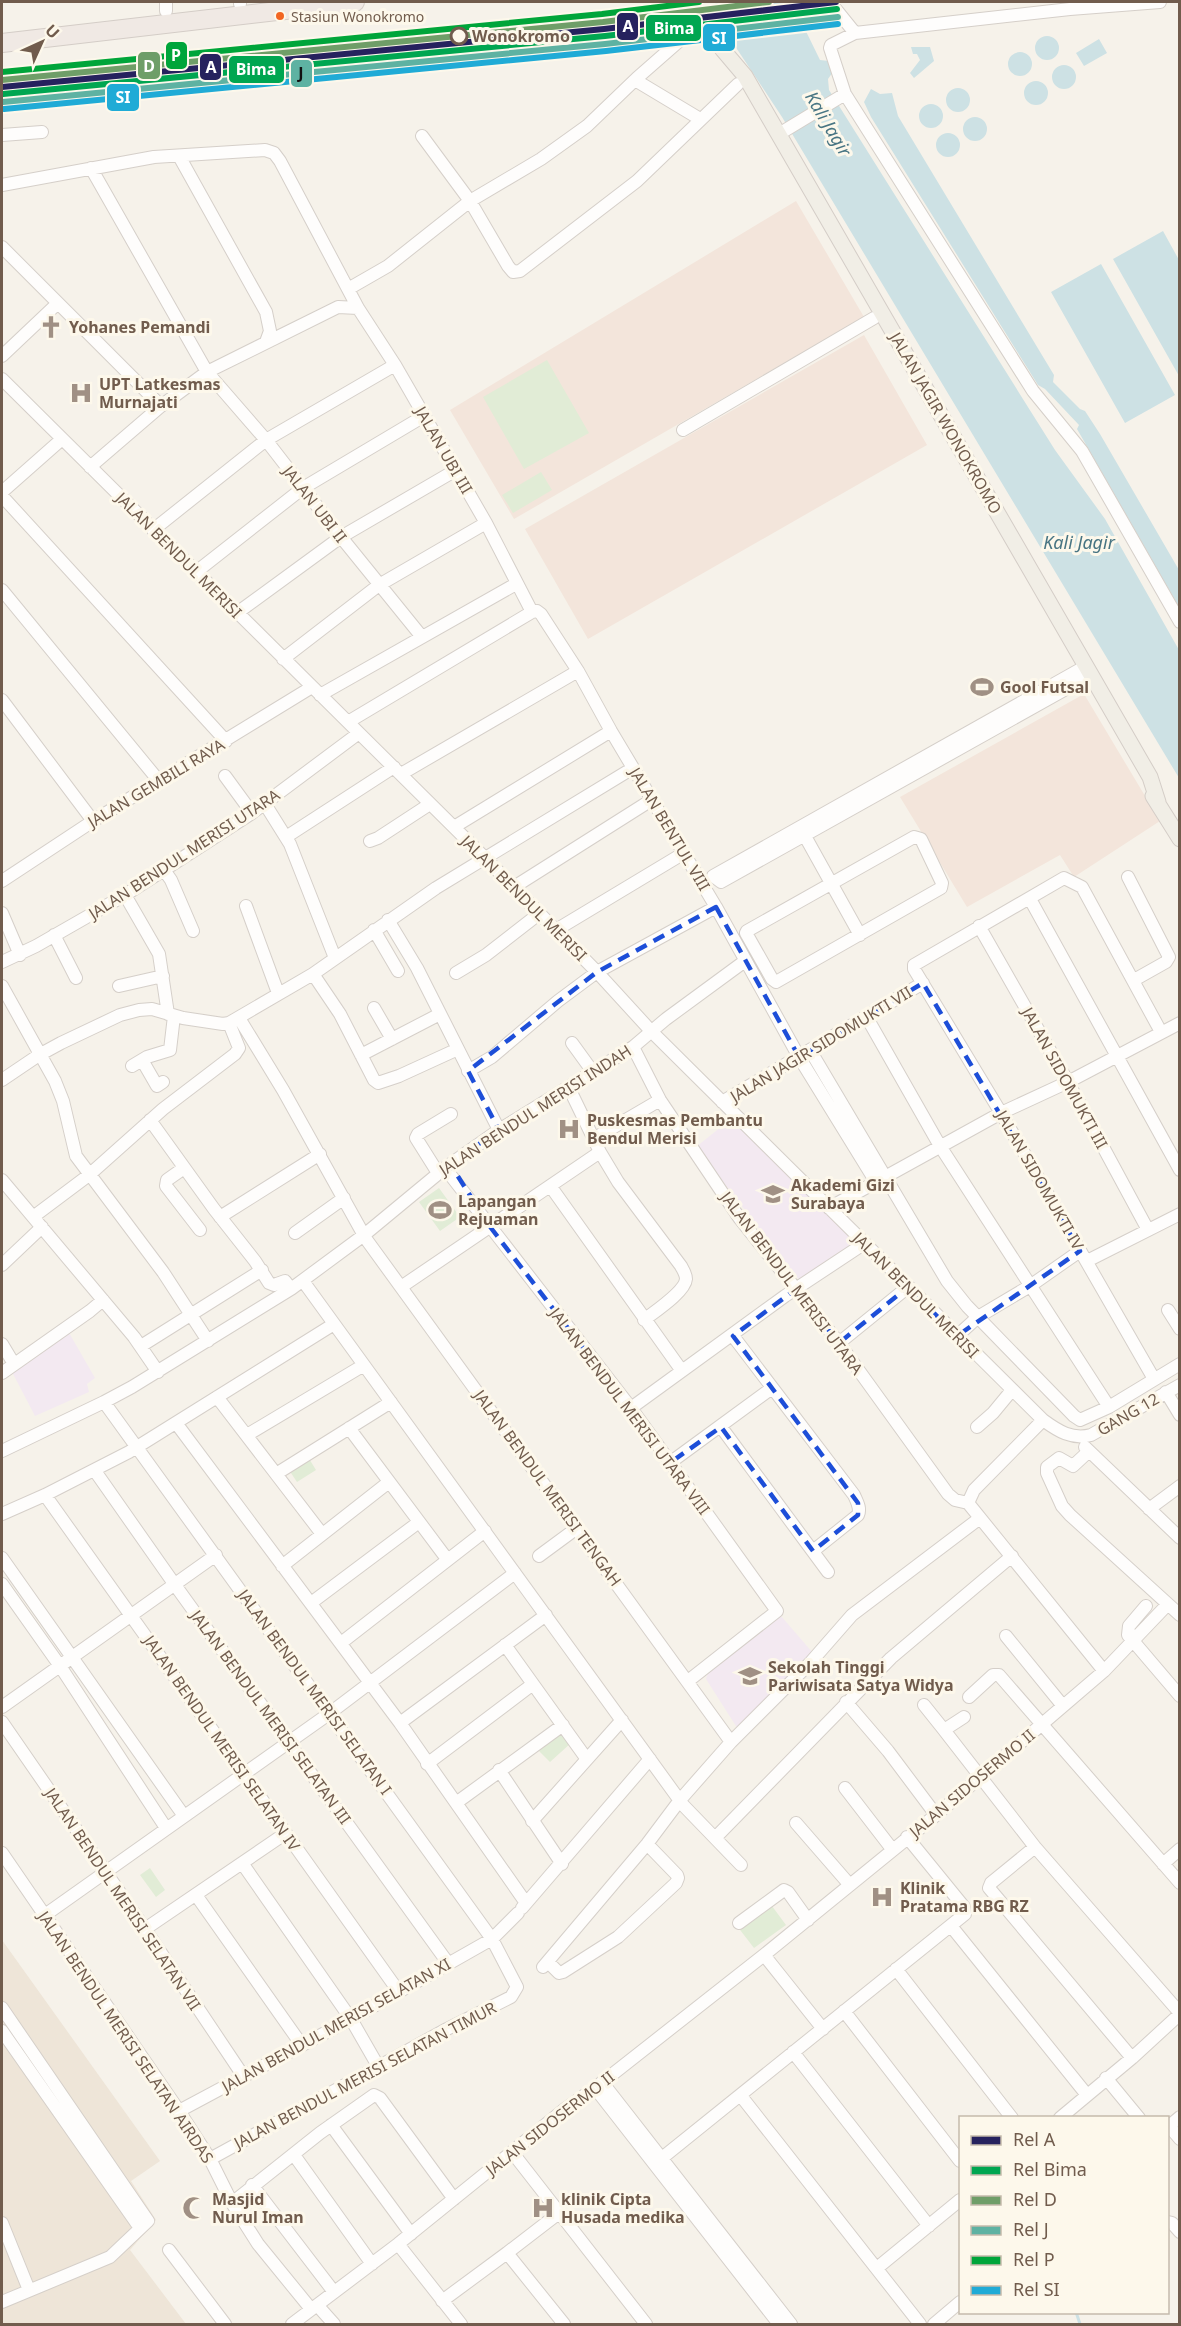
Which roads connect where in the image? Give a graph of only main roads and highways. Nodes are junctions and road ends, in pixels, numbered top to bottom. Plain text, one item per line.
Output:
1 (266, 2) edge
2 (355, 2) edge
3 (688, 2) edge
4 (240, 3) edge
5 (166, 6) edge
6 (2, 34) edge
7 (723, 50) junction
8 (807, 192) junction
9 (1010, 544) junction
10 (1179, 839) edge

1 - 4 highway
2 - 6 highway
3 - 7 main road, JALAN JAGIR WONOKROMO
4 - 5 highway
5 - 6 highway
7 - 8 main road, JALAN JAGIR WONOKROMO
7 - 8 main road, JALAN JAGIR WONOKROMO
8 - 9 main road, JALAN JAGIR WONOKROMO
8 - 9 main road, JALAN JAGIR WONOKROMO
9 - 10 main road, JALAN JAGIR WONOKROMO

